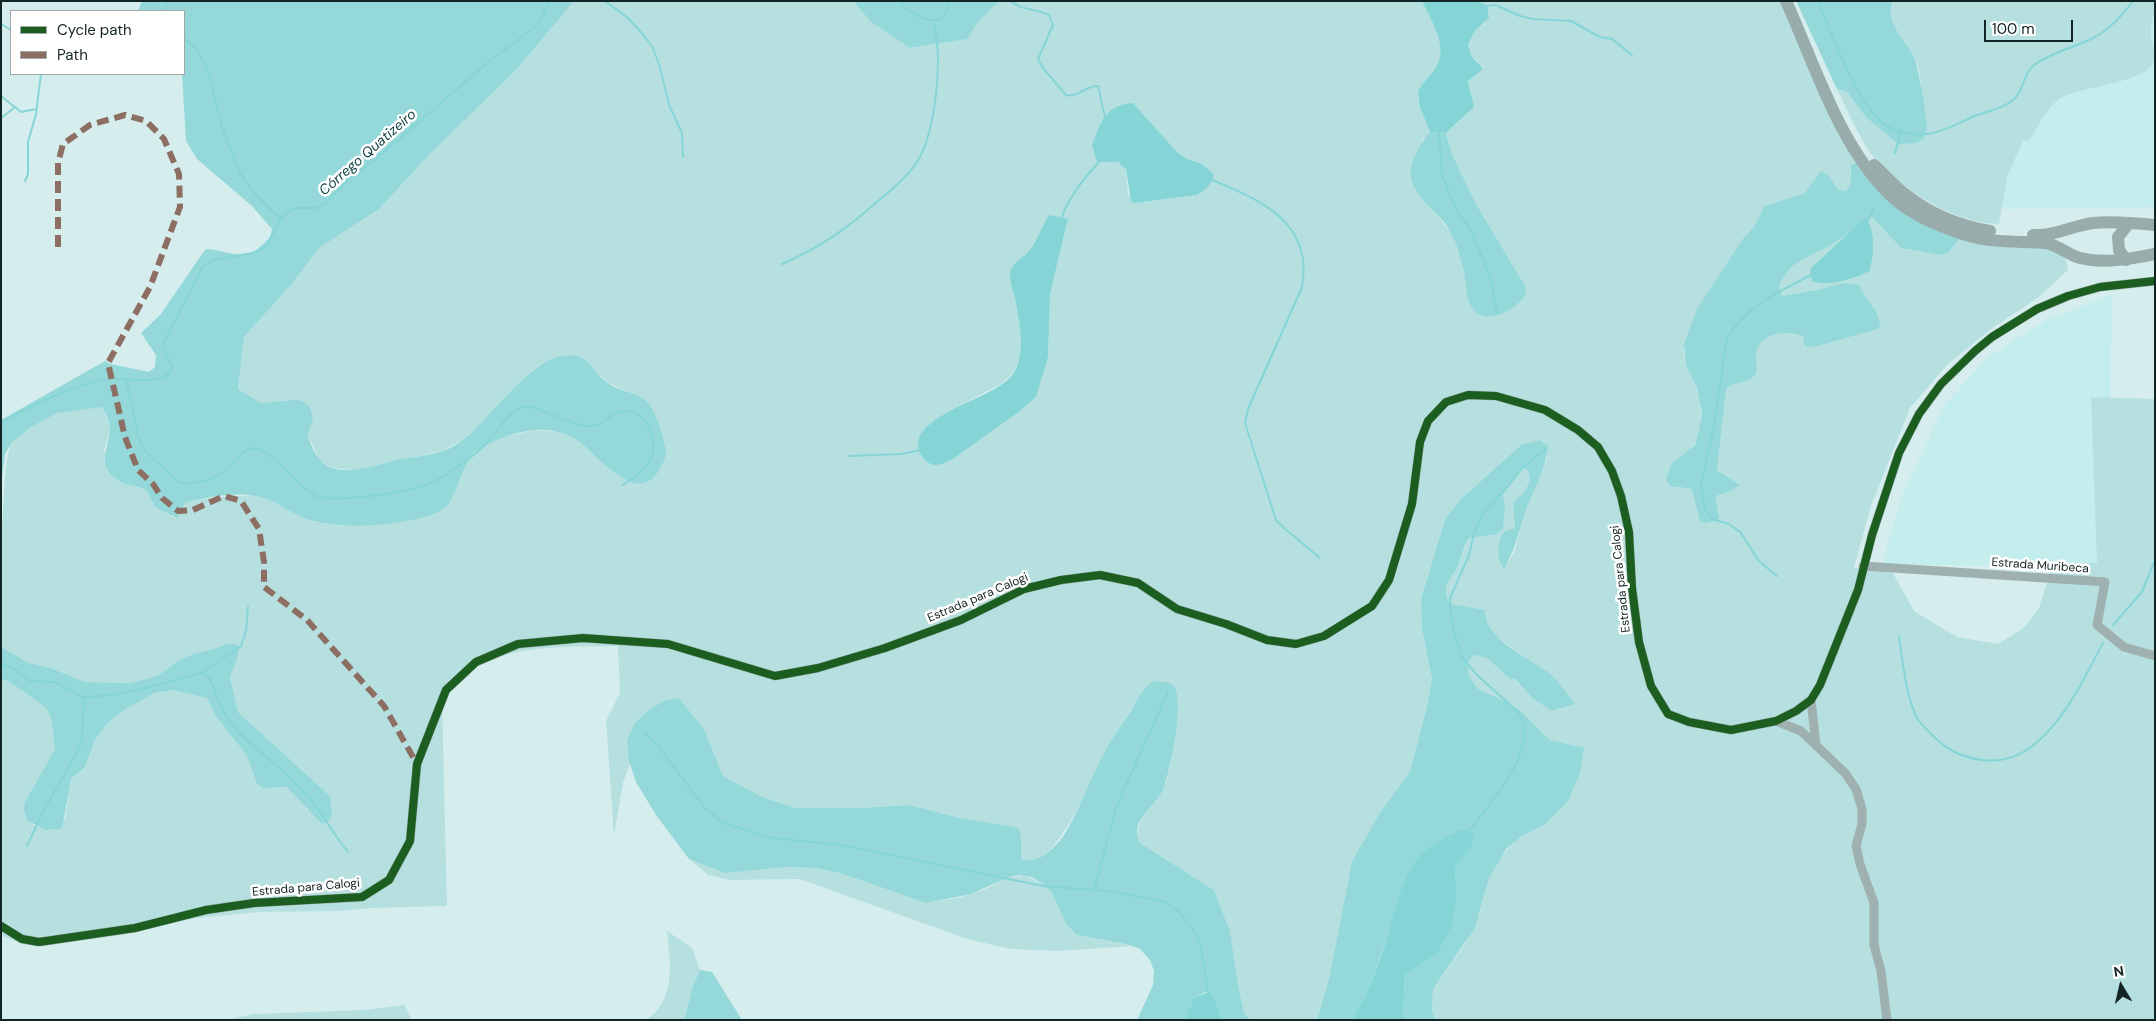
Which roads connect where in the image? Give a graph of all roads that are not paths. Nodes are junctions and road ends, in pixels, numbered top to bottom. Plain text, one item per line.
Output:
1 (1786, 1) edge
2 (1793, 1) edge
3 (2129, 223) junction
4 (2155, 225) edge
5 (2155, 254) edge
6 (2126, 260) junction
7 (2155, 281) edge
8 (1863, 566) junction
9 (2155, 656) edge
10 (1811, 700) junction
11 (1776, 721) junction
12 (1816, 745) junction
13 (1, 926) edge
14 (1887, 1020) edge

1 - 6 highway
2 - 3 highway
3 - 4 highway
3 - 6 highway
5 - 6 highway
7 - 8 street, Estrada para Calogi
8 - 9 street, Estrada Muribeca
8 - 10 street, Estrada para Calogi
10 - 11 street, Estrada para Calogi
10 - 12 street
11 - 12 street
11 - 13 street, Estrada para Calogi
12 - 14 street

